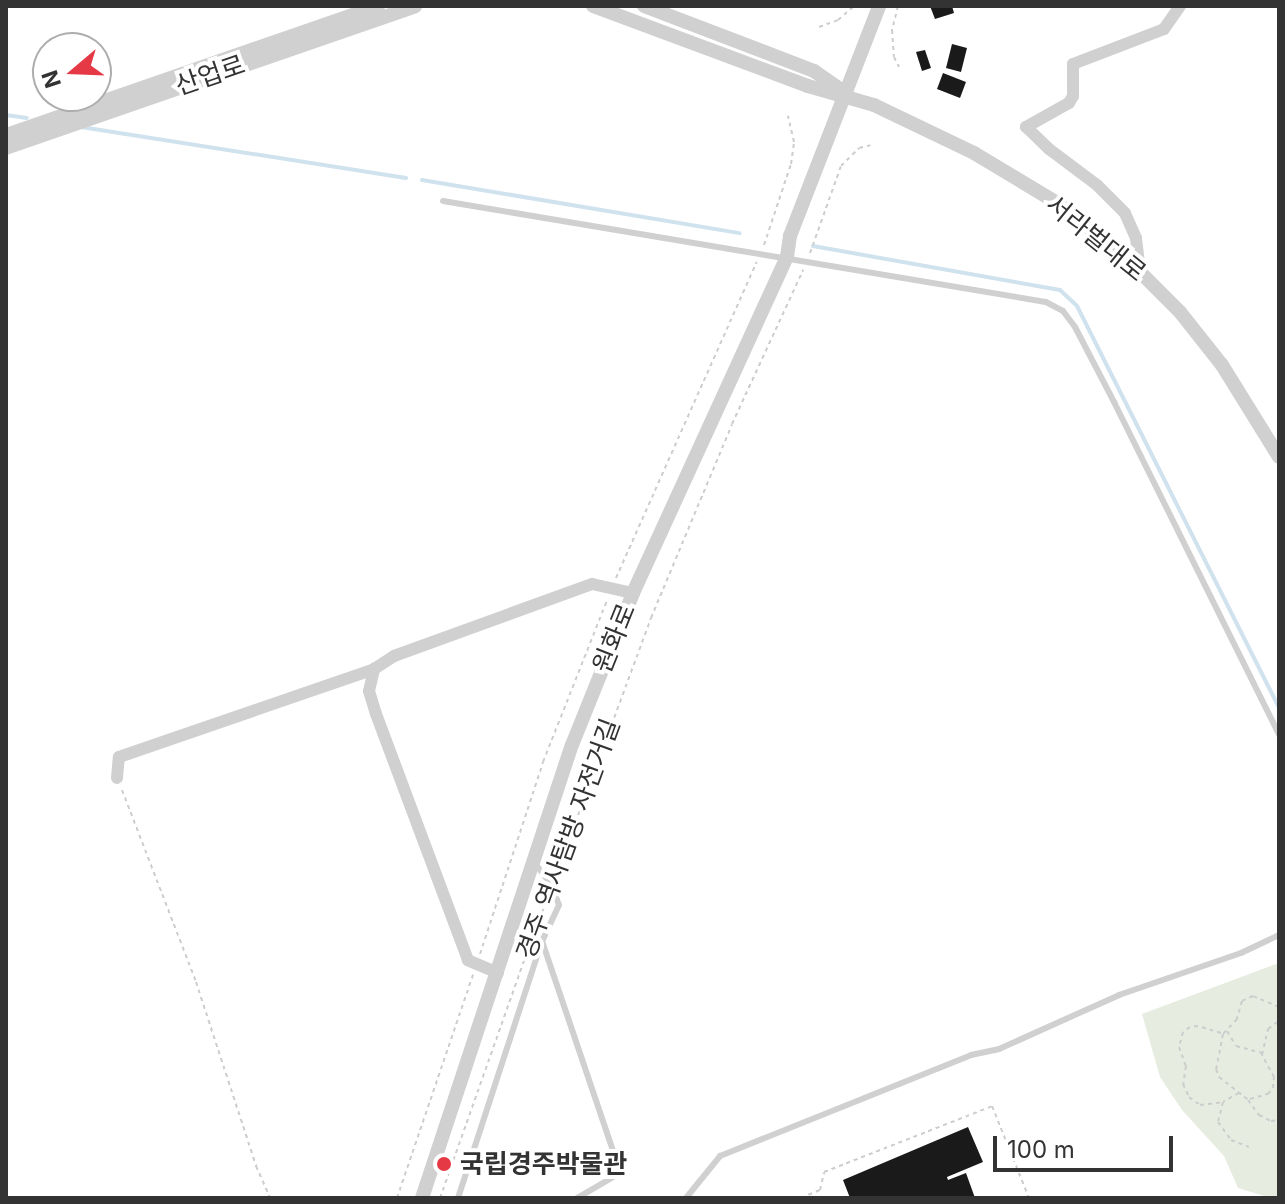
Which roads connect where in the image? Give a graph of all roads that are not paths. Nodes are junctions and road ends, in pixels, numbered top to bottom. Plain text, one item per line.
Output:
1 (378, 6) edge
2 (415, 6) edge
3 (593, 6) edge
4 (644, 6) edge
5 (879, 6) edge
6 (1180, 6) edge
7 (847, 94) junction
8 (6, 135) edge
9 (6, 148) edge
10 (443, 201) dead end
11 (787, 257) junction
12 (1140, 271) junction
13 (1279, 457) edge
14 (633, 593) junction
15 (374, 669) junction
16 (1279, 735) edge
17 (117, 778) road end
18 (533, 861) junction
19 (1279, 935) edge
20 (542, 941) junction
21 (498, 973) junction
22 (422, 1198) edge
23 (458, 1198) edge
24 (577, 1198) edge
25 (686, 1198) edge

1 - 8 street, 산업로
2 - 9 street, 산업로
3 - 7 street
4 - 7 street
5 - 7 street
6 - 12 street
7 - 11 street, 원화로
7 - 12 street, 서라벌대로
10 - 11 lane
11 - 14 street, 원화로
11 - 16 lane
12 - 13 street, 서라벌대로
14 - 15 street
14 - 18 street, 원화로
15 - 17 street
15 - 21 street
18 - 20 lane
18 - 21 street, 원화로
19 - 25 lane
20 - 23 lane
20 - 24 lane
21 - 22 street, 원화로

